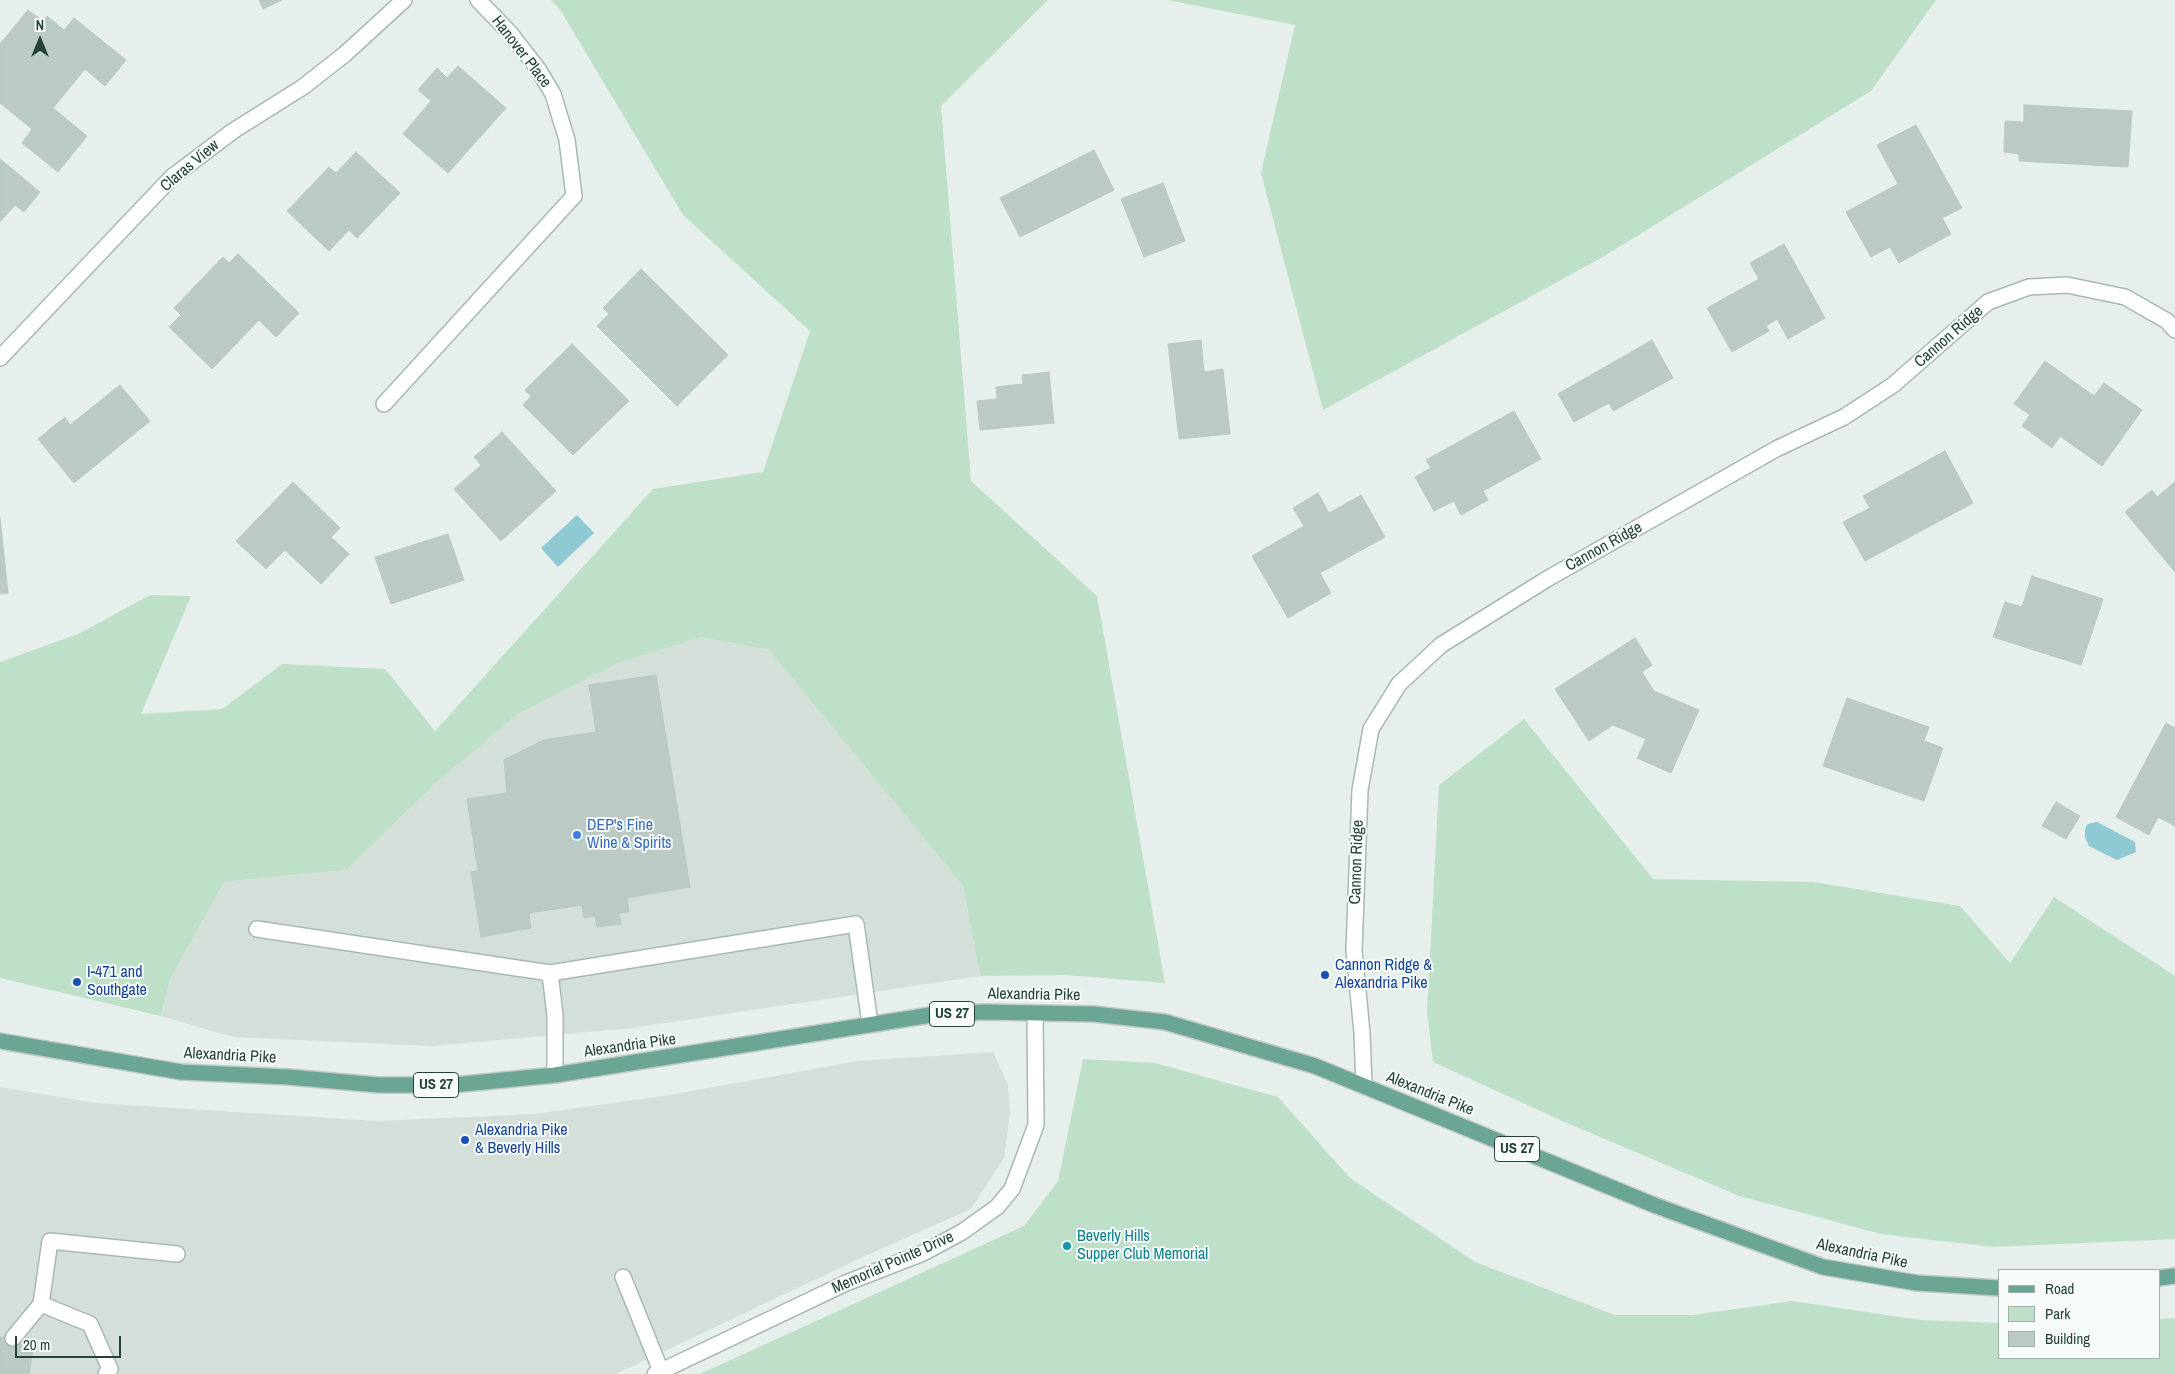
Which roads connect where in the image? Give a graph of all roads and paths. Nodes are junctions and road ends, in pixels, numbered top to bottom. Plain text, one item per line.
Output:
1 (404, 0) edge
2 (478, 0) edge
3 (2175, 330) edge
4 (0, 358) edge
5 (384, 404) dead end
6 (257, 929) dead end
7 (550, 973) junction
8 (1035, 1013) junction
9 (870, 1024) junction
10 (0, 1041) edge
11 (555, 1075) junction
12 (1364, 1086) junction
13 (177, 1254) dead end
14 (2175, 1276) edge
15 (623, 1277) dead end
16 (2160, 1278) edge
17 (1998, 1288) edge
18 (41, 1304) junction
19 (13, 1338) dead end
20 (658, 1373) edge
21 (106, 1374) edge

1 - 4 street, Claras View
2 - 5 street, Hanover Place
3 - 12 street, Cannon Ridge
6 - 7 street
7 - 9 street
7 - 11 street
8 - 9 main road, Alexandria Pike / US 27
8 - 12 main road, Alexandria Pike / US 27
8 - 20 street, Memorial Pointe Drive
9 - 11 main road, Alexandria Pike / US 27
10 - 11 main road, Alexandria Pike / US 27
12 - 17 main road, Alexandria Pike / US 27
13 - 18 street
14 - 16 main road
15 - 20 street
18 - 19 street
18 - 21 street

